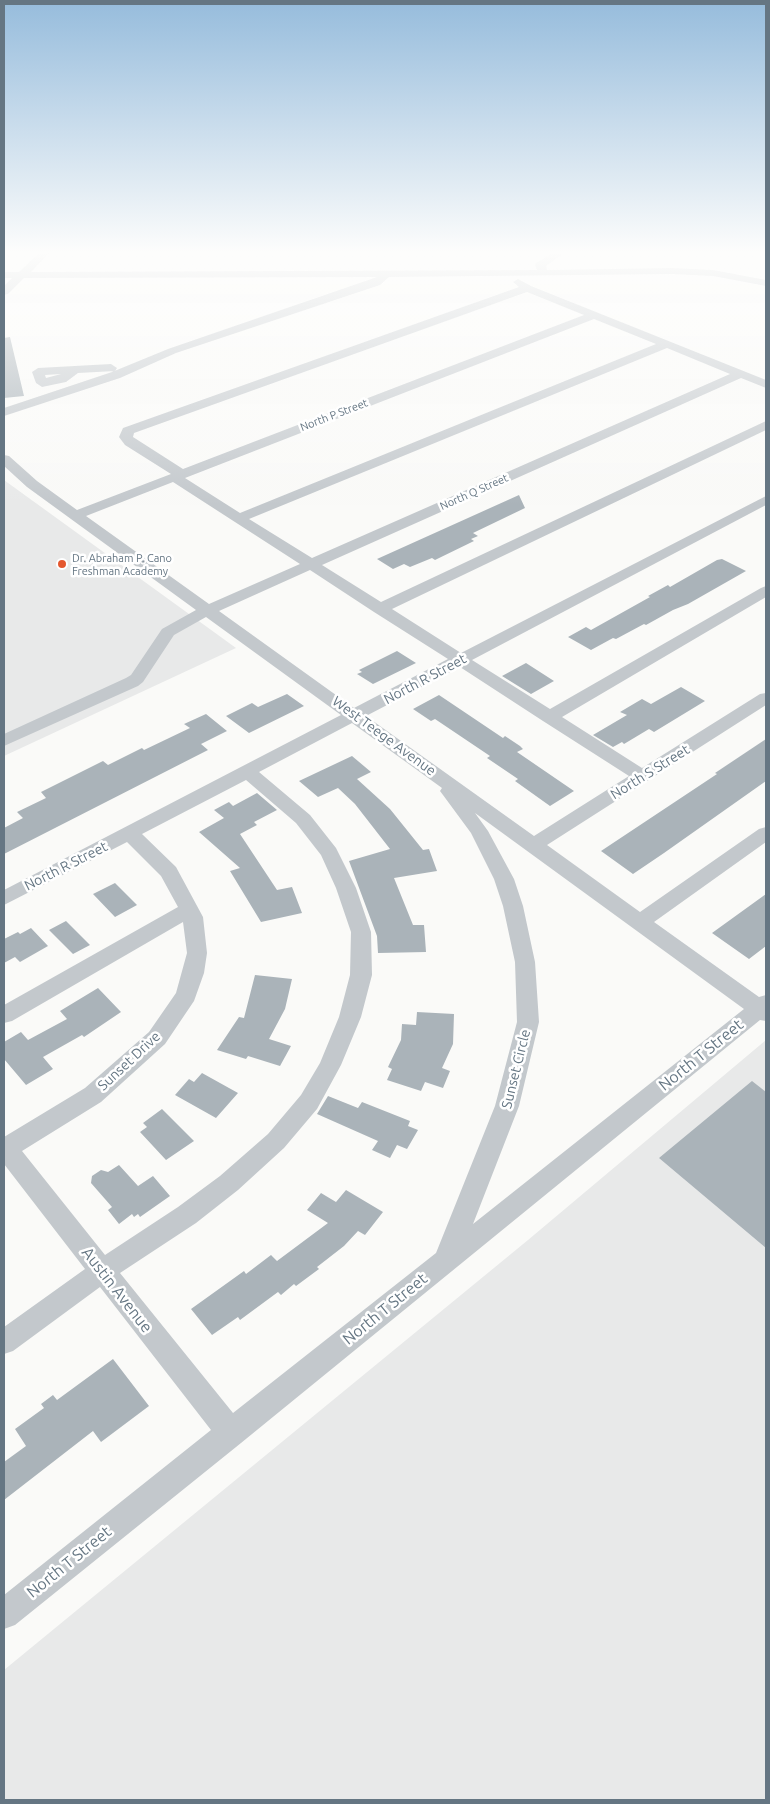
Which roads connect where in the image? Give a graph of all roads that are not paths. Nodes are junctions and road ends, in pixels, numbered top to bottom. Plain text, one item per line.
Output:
1 (216, 337) edge
2 (390, 337) edge
3 (536, 337) edge
4 (650, 337) edge
5 (667, 344) junction
6 (157, 357) junction
7 (74, 371) dead end
8 (740, 374) junction
9 (766, 384) edge
10 (4, 412) edge
11 (766, 425) edge
12 (4, 459) edge
13 (178, 476) junction
14 (766, 500) edge
15 (76, 515) junction
16 (239, 518) junction
17 (311, 564) junction
18 (766, 591) edge
19 (208, 610) junction
20 (380, 610) junction
21 (460, 661) junction
22 (766, 698) edge
23 (355, 716) junction
24 (549, 717) junction
25 (4, 741) edge
26 (248, 772) junction
27 (434, 772) junction
28 (642, 776) junction
29 (130, 833) junction
30 (766, 833) edge
31 (533, 845) junction
32 (4, 898) edge
33 (190, 909) junction
34 (641, 922) junction
35 (764, 1008) edge
36 (4, 1015) edge
37 (4, 1149) edge
38 (446, 1260) junction
39 (102, 1271) junction
40 (4, 1342) edge
41 (231, 1433) junction
42 (4, 1614) edge

1 - 6 street
2 - 13 street
3 - 13 street, North P Street
4 - 5 street
5 - 8 street
5 - 16 street
6 - 7 street
6 - 10 street
8 - 9 street
8 - 17 street, North Q Street
11 - 20 street
12 - 15 street, West Teege Avenue
13 - 15 street, North P Street
13 - 16 street
14 - 21 street, North R Street
15 - 19 street, West Teege Avenue
16 - 17 street
17 - 19 street, North Q Street
17 - 20 street
18 - 24 street
19 - 23 street, West Teege Avenue
19 - 25 street, North Q Street
20 - 21 street
21 - 23 street, North R Street
21 - 24 street
22 - 28 street, North S Street
23 - 26 street, North R Street
23 - 27 street, West Teege Avenue
24 - 28 street
26 - 29 street, North R Street
26 - 39 street
27 - 31 street, West Teege Avenue
27 - 38 street, Sunset Circle
28 - 31 street, North S Street
29 - 32 street, North R Street
29 - 33 street, Sunset Drive
30 - 34 street
31 - 34 street, West Teege Avenue
33 - 36 street
33 - 37 street, Sunset Drive
34 - 35 street, West Teege Avenue
35 - 38 street, North T Street
37 - 39 street, Austin Avenue
38 - 41 street, North T Street
39 - 40 street
39 - 41 street, Austin Avenue
41 - 42 street, North T Street

